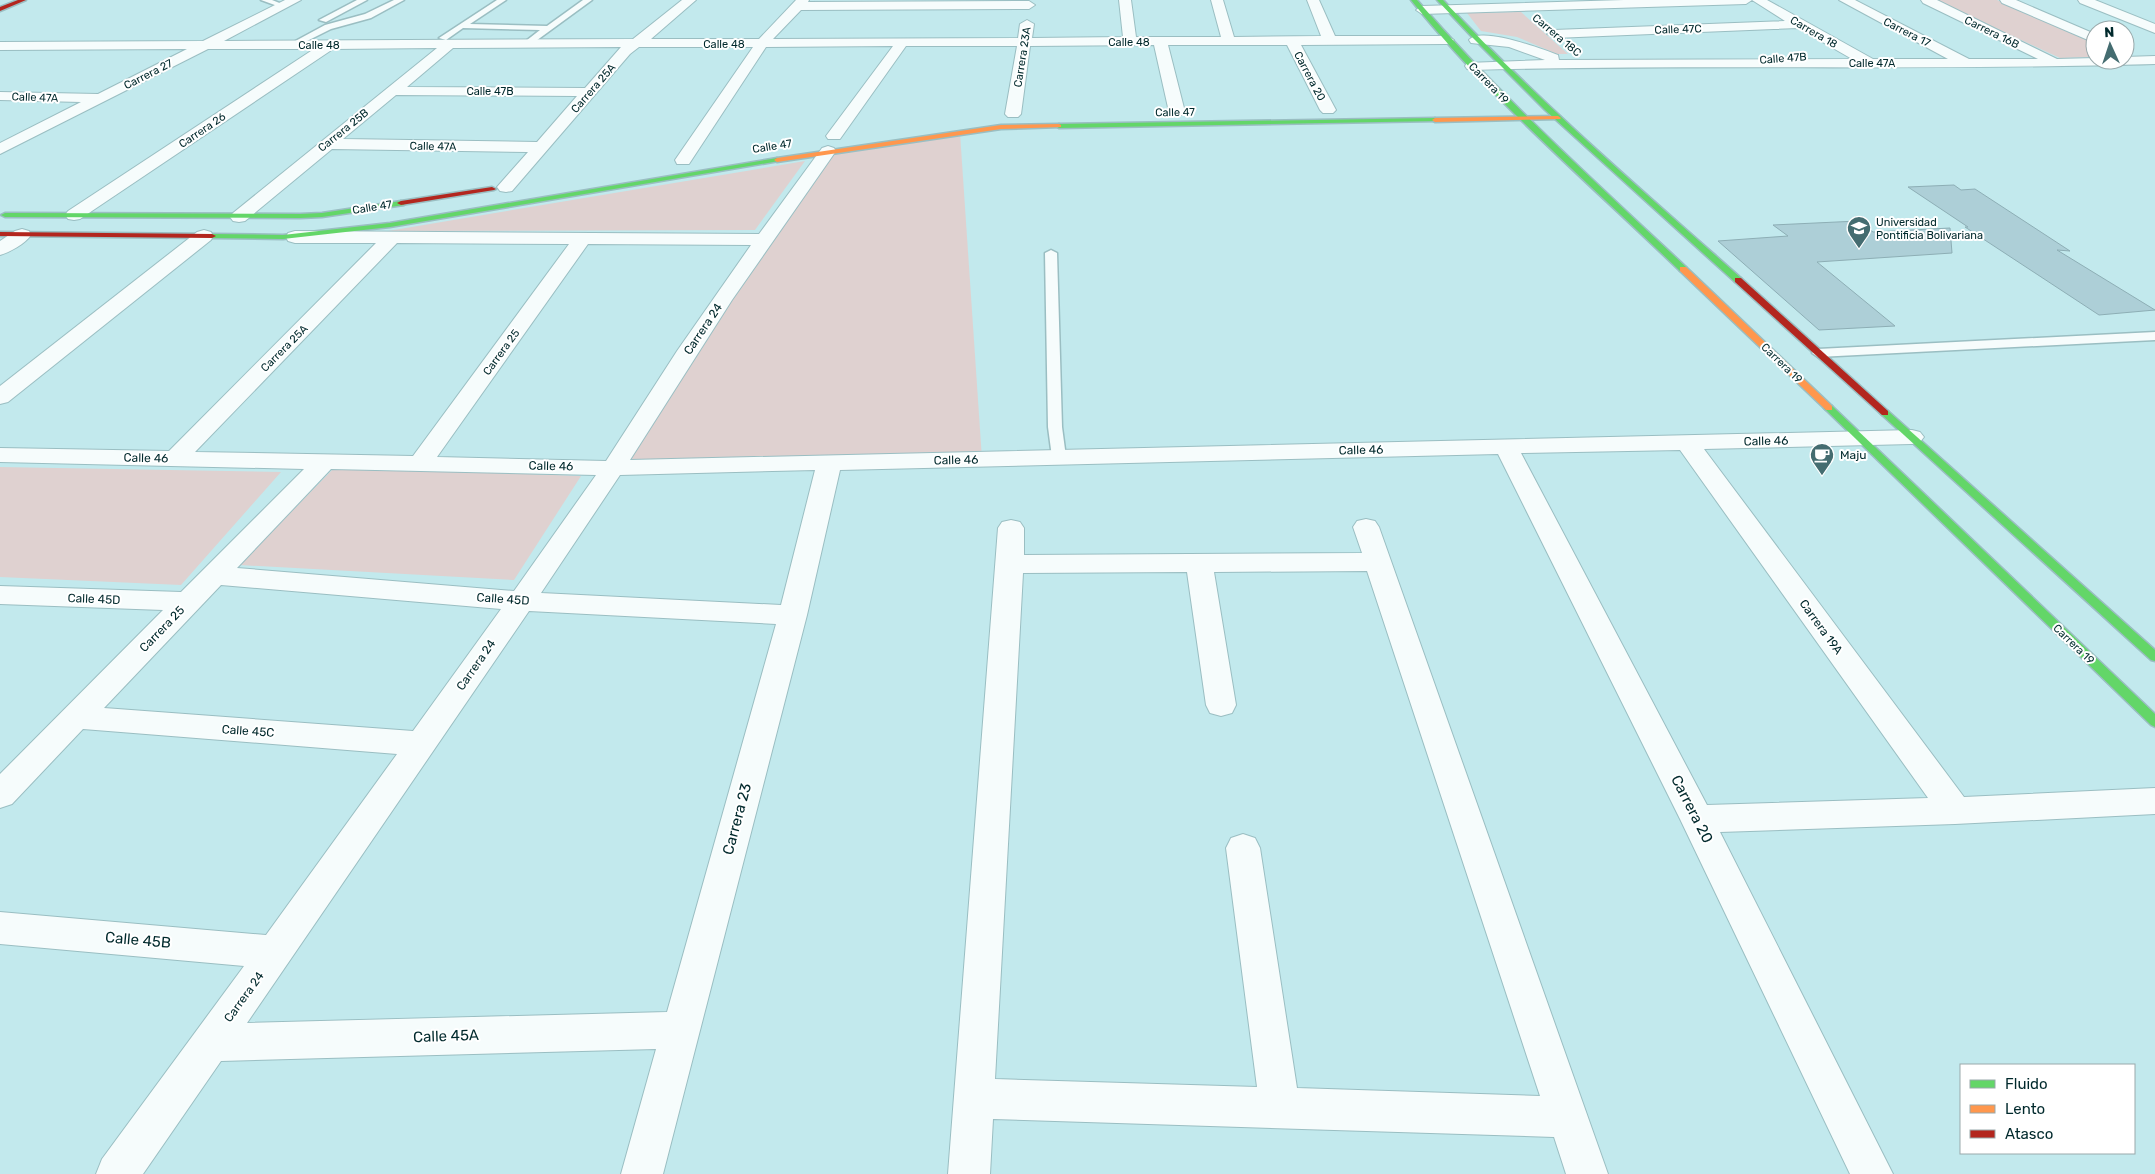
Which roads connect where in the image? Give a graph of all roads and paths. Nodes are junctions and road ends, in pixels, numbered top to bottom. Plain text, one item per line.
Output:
1 (23, 0) edge
2 (265, 0) edge
3 (363, 0) edge
4 (400, 0) edge
5 (502, 0) edge
6 (588, 0) edge
7 (690, 0) edge
8 (1124, 0) edge
9 (1217, 0) edge
10 (1313, 0) edge
11 (1440, 0) edge
12 (1746, 0) edge
13 (1758, 0) edge
14 (1845, 0) edge
15 (1926, 0) edge
16 (2006, 0) edge
17 (2084, 0) edge
18 (1680, 1) edge
19 (1029, 2) edge
20 (290, 3) edge
21 (800, 3) edge
22 (1418, 5) edge
23 (1524, 8) junction
24 (0, 9) edge
25 (1449, 10) junction
26 (1801, 24) junction
27 (462, 26) junction
28 (328, 27) junction
29 (1547, 27) junction
30 (549, 28) junction
31 (2155, 29) edge
32 (2085, 35) edge
33 (1447, 40) junction
34 (1476, 40) junction
35 (1229, 41) junction
36 (1292, 41) junction
37 (1330, 41) junction
38 (446, 42) junction
39 (1025, 42) junction
40 (1130, 42) junction
41 (1160, 42) junction
42 (762, 43) junction
43 (902, 43) junction
44 (526, 44) junction
45 (634, 44) junction
46 (329, 45) junction
47 (0, 46) edge
48 (204, 46) junction
49 (292, 46) junction
50 (1852, 54) junction
51 (2135, 55) edge
52 (2149, 60) edge
53 (1589, 63) junction
54 (1714, 63) junction
55 (1870, 63) junction
56 (2058, 63) junction
57 (1968, 64) junction
58 (1502, 65) junction
59 (1472, 66) junction
60 (392, 91) junction
61 (589, 92) junction
62 (0, 96) edge
63 (100, 98) junction
64 (1514, 108) junction
65 (1548, 108) junction
66 (1328, 110) junction
67 (1269, 111) dead end
68 (1176, 112) dead end
69 (1201, 112) dead end
70 (1013, 114) dead end
71 (1525, 118) junction
72 (1558, 118) junction
73 (1206, 123) junction
74 (853, 133) dead end
75 (829, 142) junction
76 (326, 144) junction
77 (541, 147) junction
78 (0, 149) edge
79 (702, 157) dead end
80 (678, 161) joint
81 (526, 184) dead end
82 (506, 187) junction
83 (0, 216) edge
84 (74, 216) junction
85 (239, 217) junction
86 (0, 234) edge
87 (22, 235) junction
88 (204, 236) junction
89 (283, 236) junction
90 (393, 237) junction
91 (582, 240) junction
92 (764, 240) junction
93 (0, 249) edge
94 (1051, 253) dead end
95 (2155, 336) edge
96 (1818, 353) junction
97 (0, 397) edge
98 (1912, 437) junction
99 (1861, 438) junction
100 (1687, 442) junction
101 (1506, 447) junction
102 (0, 455) edge
103 (1059, 457) junction
104 (175, 459) junction
105 (324, 462) junction
106 (829, 463) junction
107 (420, 464) junction
108 (613, 468) junction
109 (1366, 527) dead end
110 (1010, 528) dead end
111 (1377, 562) junction
112 (1199, 563) junction
113 (1010, 564) junction
114 (214, 575) junction
115 (0, 595) edge
116 (521, 601) junction
117 (188, 602) junction
118 (792, 614) junction
119 (2155, 658) edge
120 (1221, 705) dead end
121 (76, 718) junction
122 (2155, 722) edge
123 (421, 744) junction
124 (2, 791) edge
125 (2155, 801) edge
126 (1955, 811) junction
127 (1697, 819) junction
128 (1242, 848) dead end
129 (0, 928) edge
130 (276, 952) junction
131 (680, 1030) junction
132 (211, 1042) junction
133 (974, 1098) junction
134 (1280, 1107) junction
135 (1568, 1117) junction
136 (117, 1174) edge
137 (642, 1174) edge
138 (969, 1174) edge
139 (1587, 1174) edge
140 (1872, 1174) edge

1 - 24 main road
2 - 20 lane
3 - 28 lane
4 - 28 lane
5 - 27 lane
6 - 30 lane
7 - 45 street, Carrera 25A
8 - 40 street
9 - 35 street
10 - 37 street
11 - 25 main road, Carrera 19
12 - 18 street
13 - 26 street, Carrera 18
14 - 57 street, Carrera 17
15 - 56 street, Carrera 16B
16 - 32 street
17 - 31 street
18 - 23 street
19 - 21 street
19 - 39 street, Carrera 23A
20 - 48 street, Carrera 27
21 - 42 street
22 - 25 street
22 - 33 main road, Carrera 19
23 - 25 street
23 - 29 street, Carrera 18C
25 - 34 main road, Carrera 19
26 - 29 street, Calle 47C
26 - 50 street, Carrera 18
27 - 30 lane
27 - 38 lane
28 - 49 lane
29 - 53 street, Carrera 18C
30 - 44 lane
33 - 37 street, Calle 48
33 - 59 main road, Carrera 19
34 - 53 street
34 - 58 main road, Carrera 19
35 - 36 street, Calle 48
35 - 41 street, Calle 48
36 - 37 street, Calle 48
36 - 66 street, Carrera 20
38 - 44 street, Calle 48
38 - 46 street, Calle 48
38 - 60 street, Carrera 25B
39 - 40 street, Calle 48
39 - 43 street, Calle 48
39 - 70 street, Carrera 23A
40 - 41 street, Calle 48
41 - 68 street
42 - 43 street, Calle 48
42 - 45 street, Calle 48
42 - 80 street
43 - 75 street, Carrera 24
44 - 45 street, Calle 48
45 - 61 street, Carrera 25A
46 - 49 street, Calle 48
46 - 84 street, Carrera 26
47 - 48 street, Calle 48
48 - 49 street, Calle 48
48 - 63 street, Carrera 27
50 - 54 street, Calle 47B
50 - 55 street, Carrera 18
51 - 52 street
52 - 56 street, Calle 47A
53 - 54 street, Calle 47A
53 - 58 street
54 - 55 street, Calle 47A
55 - 57 street, Calle 47A
56 - 57 street, Calle 47A
58 - 59 street
58 - 65 main road, Carrera 19
59 - 64 main road, Carrera 19
60 - 61 street, Calle 47B
60 - 76 street, Carrera 25B
61 - 77 street, Carrera 25A
62 - 63 street, Calle 47A
63 - 78 street, Carrera 27
64 - 65 main road
64 - 66 main road
64 - 71 main road, Carrera 19
65 - 72 main road, Carrera 19
66 - 67 main road
69 - 73 main road
71 - 72 main road, Calle 47
71 - 73 main road, Calle 47
71 - 99 main road, Carrera 19
72 - 96 main road, Carrera 19
73 - 75 main road, Calle 47
74 - 75 main road, Calle 47
75 - 89 main road, Calle 47
75 - 92 street, Carrera 24
76 - 77 street, Calle 47A
76 - 85 street, Carrera 25B
77 - 82 street, Carrera 25A
79 - 80 main road
81 - 82 main road, Calle 47
82 - 85 main road, Calle 47
83 - 84 main road, Calle 47
84 - 85 main road, Calle 47
86 - 87 main road, Calle 47
87 - 88 main road, Calle 47
87 - 93 street
88 - 89 main road, Calle 47
88 - 97 street
89 - 90 street, Calle 47
90 - 91 street, Calle 47
90 - 104 street, Carrera 25A
91 - 92 street, Calle 47
91 - 107 street, Carrera 25
92 - 108 street, Carrera 24
94 - 103 lane
95 - 96 lane
96 - 98 main road, Carrera 19
98 - 99 street, Calle 46
98 - 119 main road, Carrera 19
99 - 100 street, Calle 46
99 - 122 main road, Carrera 19
100 - 101 street, Calle 46
100 - 126 street, Carrera 19A
101 - 103 street, Calle 46
101 - 127 street, Carrera 20
102 - 104 street, Calle 46
103 - 106 street, Calle 46
104 - 105 street, Calle 46
105 - 107 street, Calle 46
105 - 114 street, Carrera 25
106 - 108 street, Calle 46
106 - 118 street, Carrera 23
107 - 108 street, Calle 46
108 - 116 street, Carrera 24
109 - 111 street
110 - 113 street
111 - 112 street
111 - 135 street
112 - 113 street
112 - 120 street
113 - 133 street
114 - 116 street, Calle 45D
114 - 117 street, Carrera 25
115 - 117 street, Calle 45D
116 - 118 street, Calle 45D
116 - 123 street, Carrera 24
117 - 121 street, Carrera 25
118 - 131 street, Carrera 23
121 - 123 street, Calle 45C
121 - 124 street, Carrera 25
123 - 130 street, Carrera 24
125 - 126 street
126 - 127 street
127 - 140 street, Carrera 20
128 - 134 street
129 - 130 street, Calle 45B
130 - 132 street, Carrera 24
131 - 132 street, Calle 45A
131 - 137 street, Carrera 23
132 - 136 street, Carrera 24
133 - 134 street
133 - 138 street
134 - 135 street
135 - 139 street

